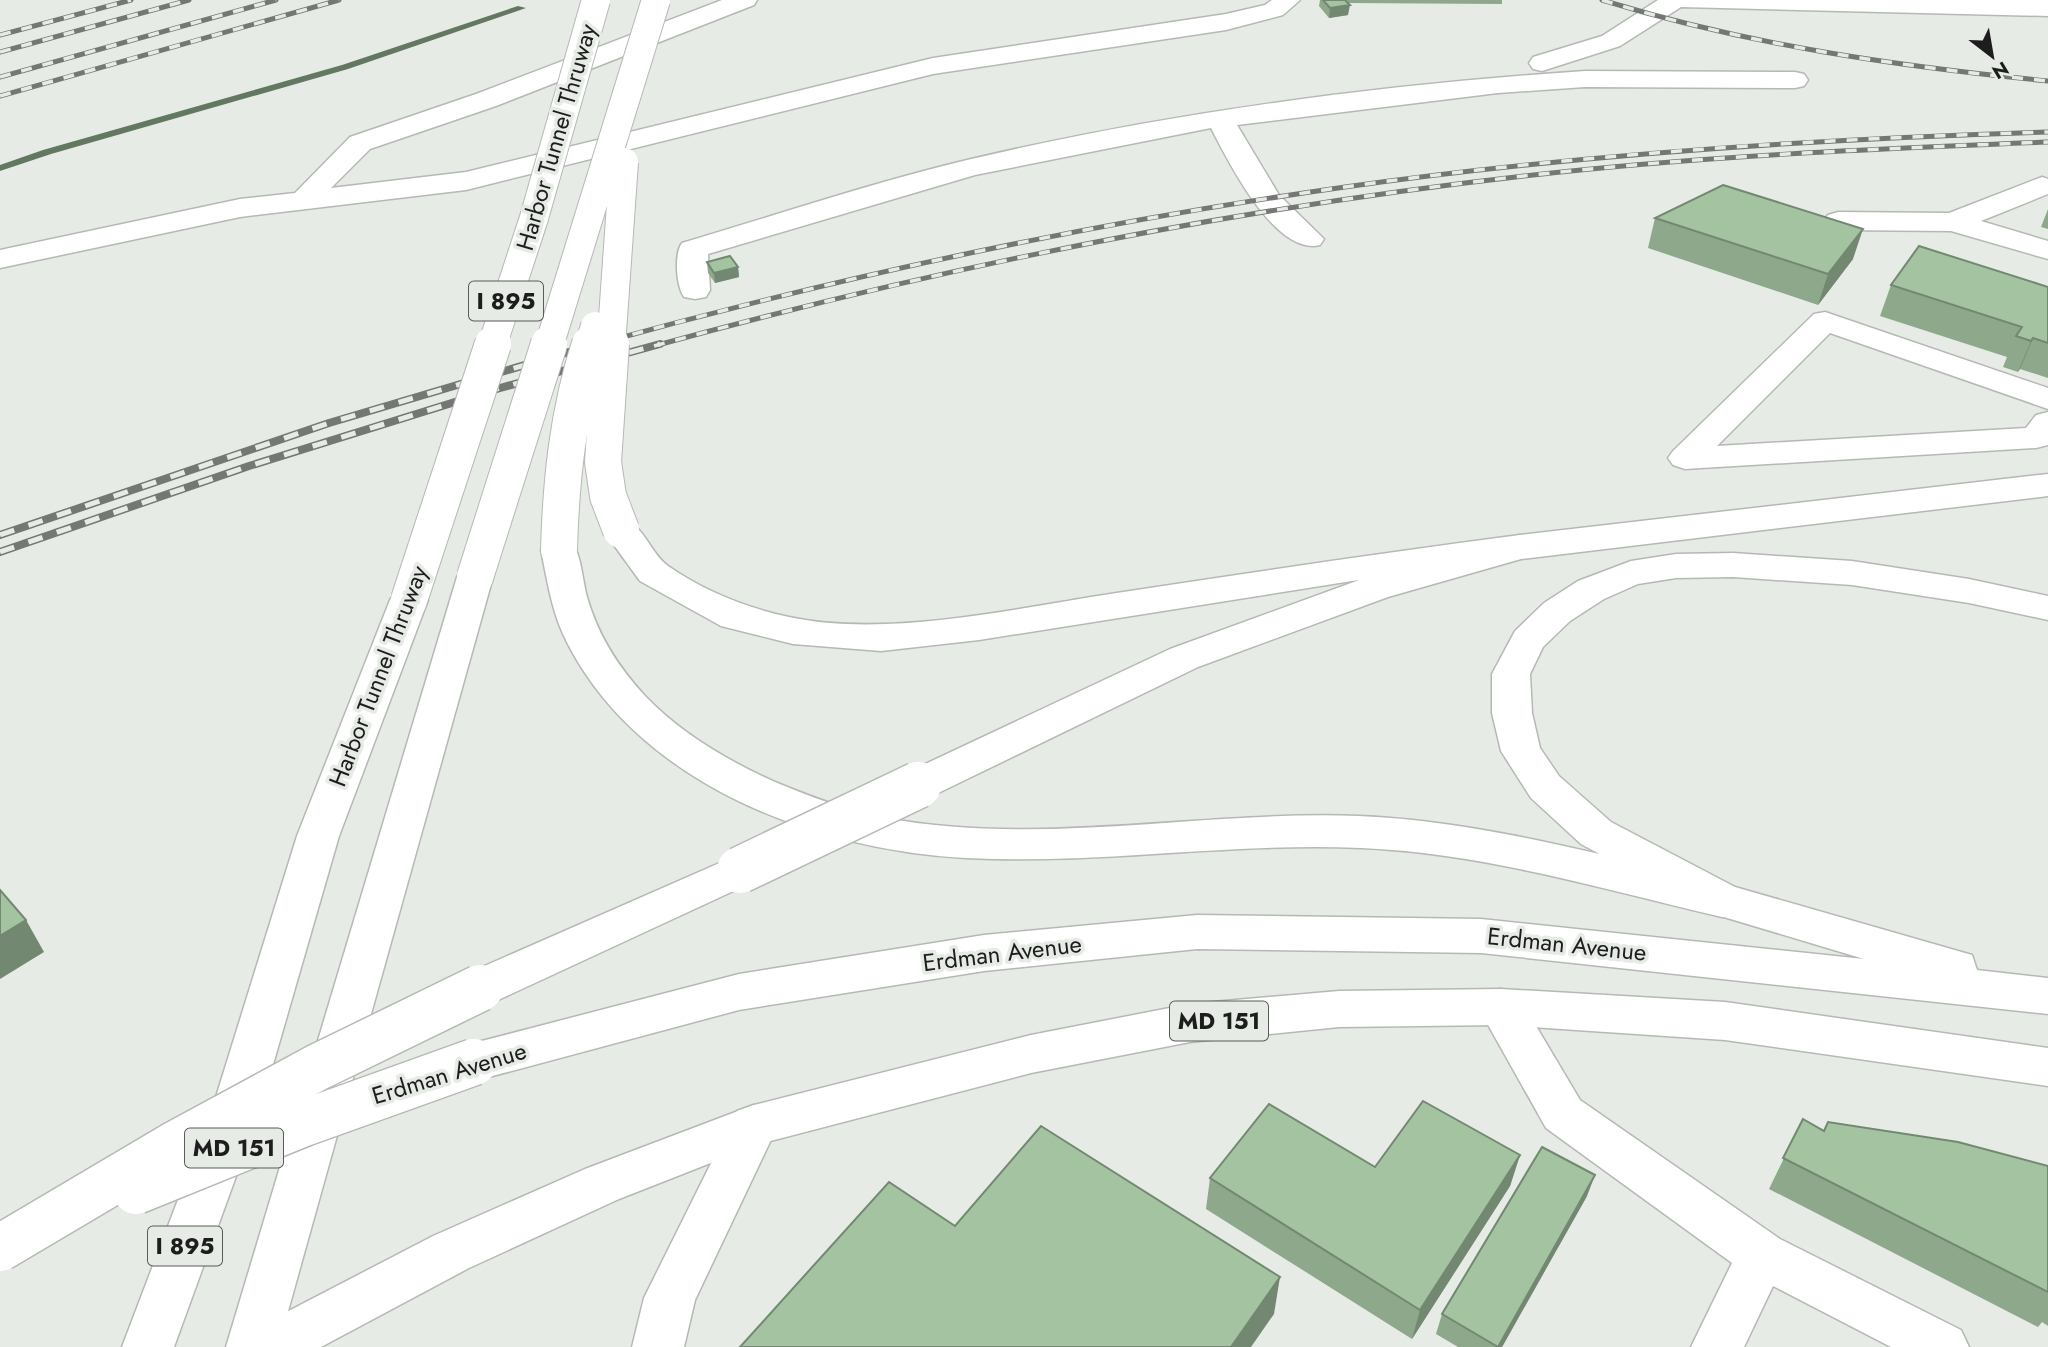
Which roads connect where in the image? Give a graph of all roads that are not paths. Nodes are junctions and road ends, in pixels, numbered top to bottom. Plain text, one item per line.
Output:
1 (596, 0) edge
2 (656, 0) edge
3 (745, 0) edge
4 (1288, 0) edge
5 (1675, 0) edge
6 (1681, 0) edge
7 (2048, 8) edge
8 (1542, 63) dead end
9 (1795, 80) dead end
10 (631, 87) junction
11 (1220, 118) junction
12 (2042, 186) dead end
13 (303, 201) junction
14 (1838, 220) edge
15 (1953, 222) junction
16 (1308, 239) dead end
17 (2048, 250) edge
18 (0, 259) edge
19 (615, 259) junction
20 (695, 290) dead end
21 (2048, 399) edge
22 (2048, 422) edge
23 (2048, 485) edge
24 (1520, 547) junction
25 (2048, 608) edge
26 (1722, 900) junction
27 (2048, 995) edge
28 (1501, 1007) junction
29 (2035, 1065) edge
30 (754, 1125) junction
31 (0, 1249) edge
32 (1762, 1255) junction
33 (148, 1347) edge
34 (252, 1347) edge
35 (270, 1347) edge
36 (658, 1347) edge
37 (1717, 1347) edge
38 (1943, 1347) edge

1 - 33 main road, Harbor Tunnel Thruway / I 895, bridge
2 - 10 main road, I 895, bridge
3 - 13 main road
4 - 13 main road
5 - 8 main road
6 - 7 main road
9 - 11 main road
10 - 19 main road, bridge
10 - 34 main road, I 895, bridge
11 - 16 main road
11 - 20 main road
12 - 15 main road
13 - 18 main road
14 - 15 main road
15 - 17 main road
19 - 24 main road, bridge
19 - 26 main road, bridge
21 - 22 main road
23 - 24 main road
24 - 31 main road, bridge
25 - 26 main road
26 - 27 main road
27 - 31 main road, Erdman Avenue / MD 151, bridge
28 - 29 main road, MD 151
28 - 30 main road, MD 151
28 - 32 main road
30 - 35 main road, MD 151
30 - 36 main road
32 - 37 main road
32 - 38 main road

